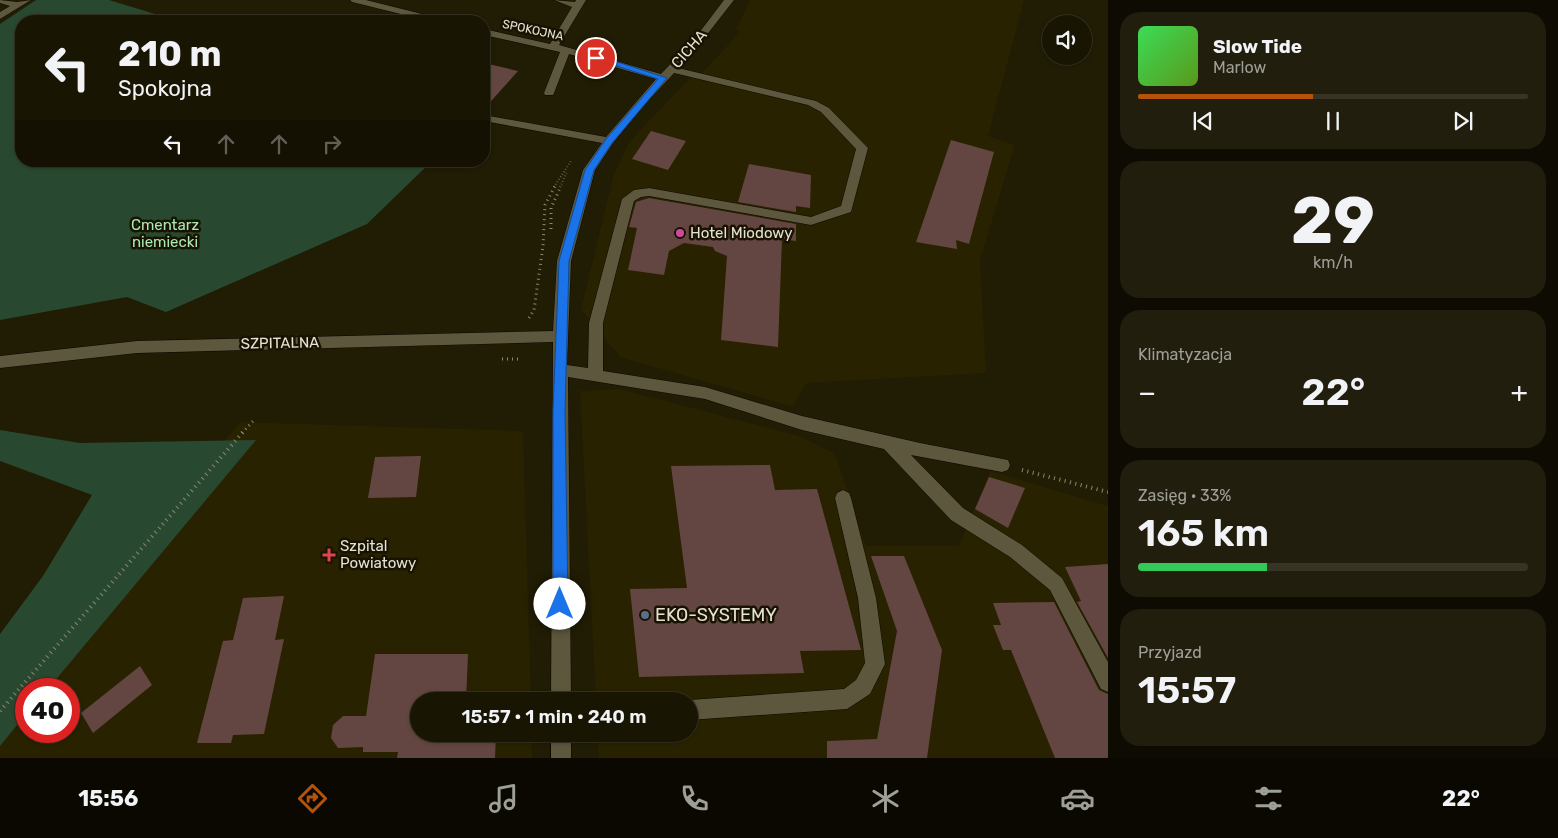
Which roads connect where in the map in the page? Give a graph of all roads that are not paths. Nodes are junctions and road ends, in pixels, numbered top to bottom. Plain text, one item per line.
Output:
1 (0, 0) edge
2 (356, 0) edge
3 (559, 0) edge
4 (728, 0) edge
5 (579, 2) edge
6 (22, 3) edge
7 (415, 15) edge
8 (0, 16) edge
9 (490, 33) edge
10 (553, 46) junction
11 (566, 50) junction
12 (667, 74) junction
13 (549, 93) dead end
14 (490, 119) edge
15 (609, 141) junction
16 (560, 336) junction
17 (0, 362) edge
18 (561, 370) junction
19 (594, 375) junction
20 (889, 443) junction
21 (1002, 465) road end
22 (843, 498) dead end
23 (1108, 682) edge
24 (561, 692) edge
25 (698, 709) edge
26 (561, 742) edge
27 (561, 758) edge

1 - 6 street
2 - 7 street
3 - 5 street
4 - 12 street, CICHA
5 - 10 street
6 - 8 street
9 - 10 street, SPOKOJNA
10 - 11 street, SPOKOJNA
11 - 12 street, SPOKOJNA
11 - 13 street
12 - 15 street, CICHA
12 - 19 street, SPOKOJNA
14 - 15 street
15 - 16 street, CICHA
16 - 17 street, SZPITALNA
16 - 18 street, CICHA
18 - 19 street
18 - 24 street, CICHA
19 - 20 street
20 - 21 street
20 - 23 street
22 - 25 street
26 - 27 street

